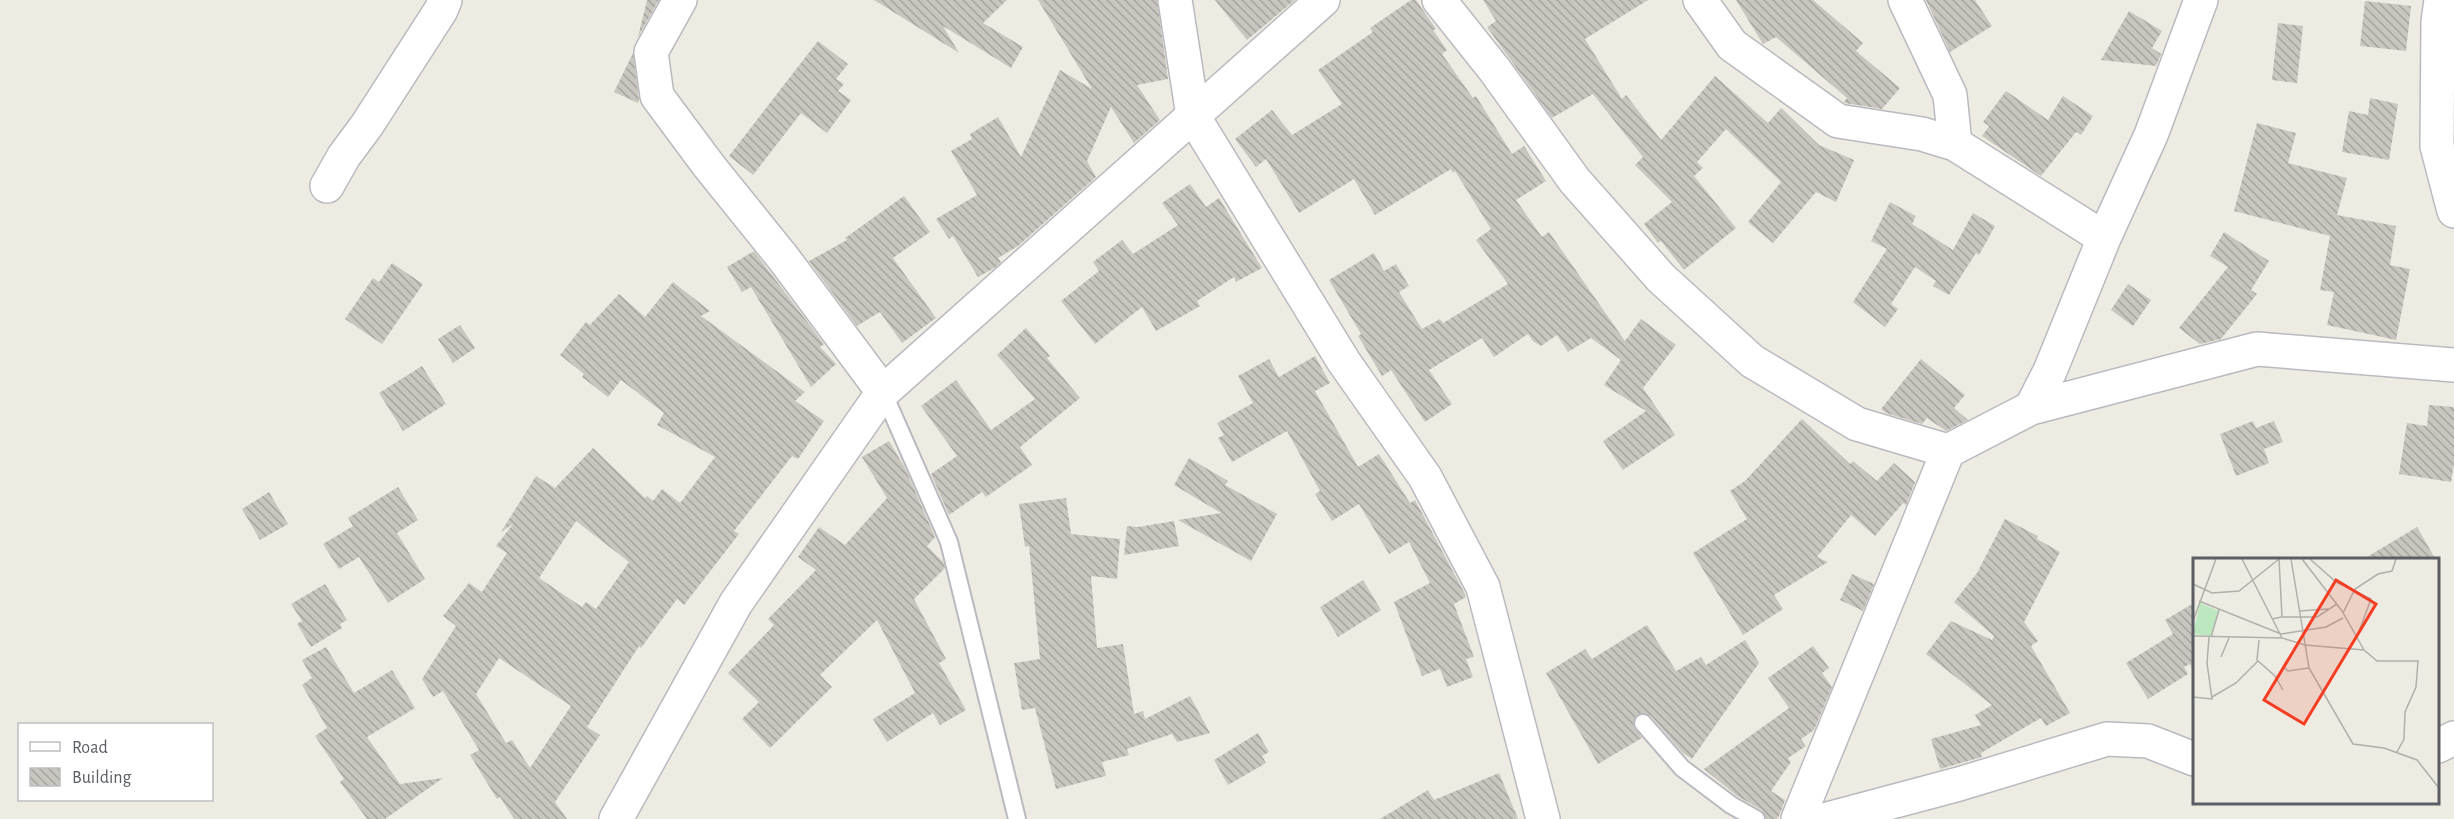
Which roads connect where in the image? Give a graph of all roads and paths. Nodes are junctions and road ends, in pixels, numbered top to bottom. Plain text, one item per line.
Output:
1 (445, 0) edge
2 (680, 0) edge
3 (1175, 0) edge
4 (1323, 0) edge
5 (1439, 0) edge
6 (1700, 0) edge
7 (1905, 0) edge
8 (2201, 0) edge
9 (2441, 0) edge
10 (1193, 116) junction
11 (1955, 144) junction
12 (327, 186) dead end
13 (2454, 211) edge
14 (2104, 238) junction
15 (2454, 365) edge
16 (883, 392) junction
17 (2031, 408) junction
18 (1947, 451) junction
19 (1643, 723) dead end
20 (2454, 738) edge
21 (2439, 746) edge
22 (2193, 759) edge
23 (616, 819) edge
24 (1017, 819) edge
25 (1543, 819) edge
26 (1756, 819) edge
27 (1798, 819) edge
28 (1828, 819) edge

1 - 12 street
2 - 16 street
3 - 10 street
4 - 10 street
5 - 18 street
6 - 11 street
7 - 11 street
8 - 14 street
9 - 13 street
10 - 16 street
10 - 25 street
11 - 14 street
14 - 17 street
15 - 17 street
16 - 23 street
16 - 24 lane
17 - 18 street
18 - 27 street
19 - 26 lane
20 - 21 street
22 - 28 street

